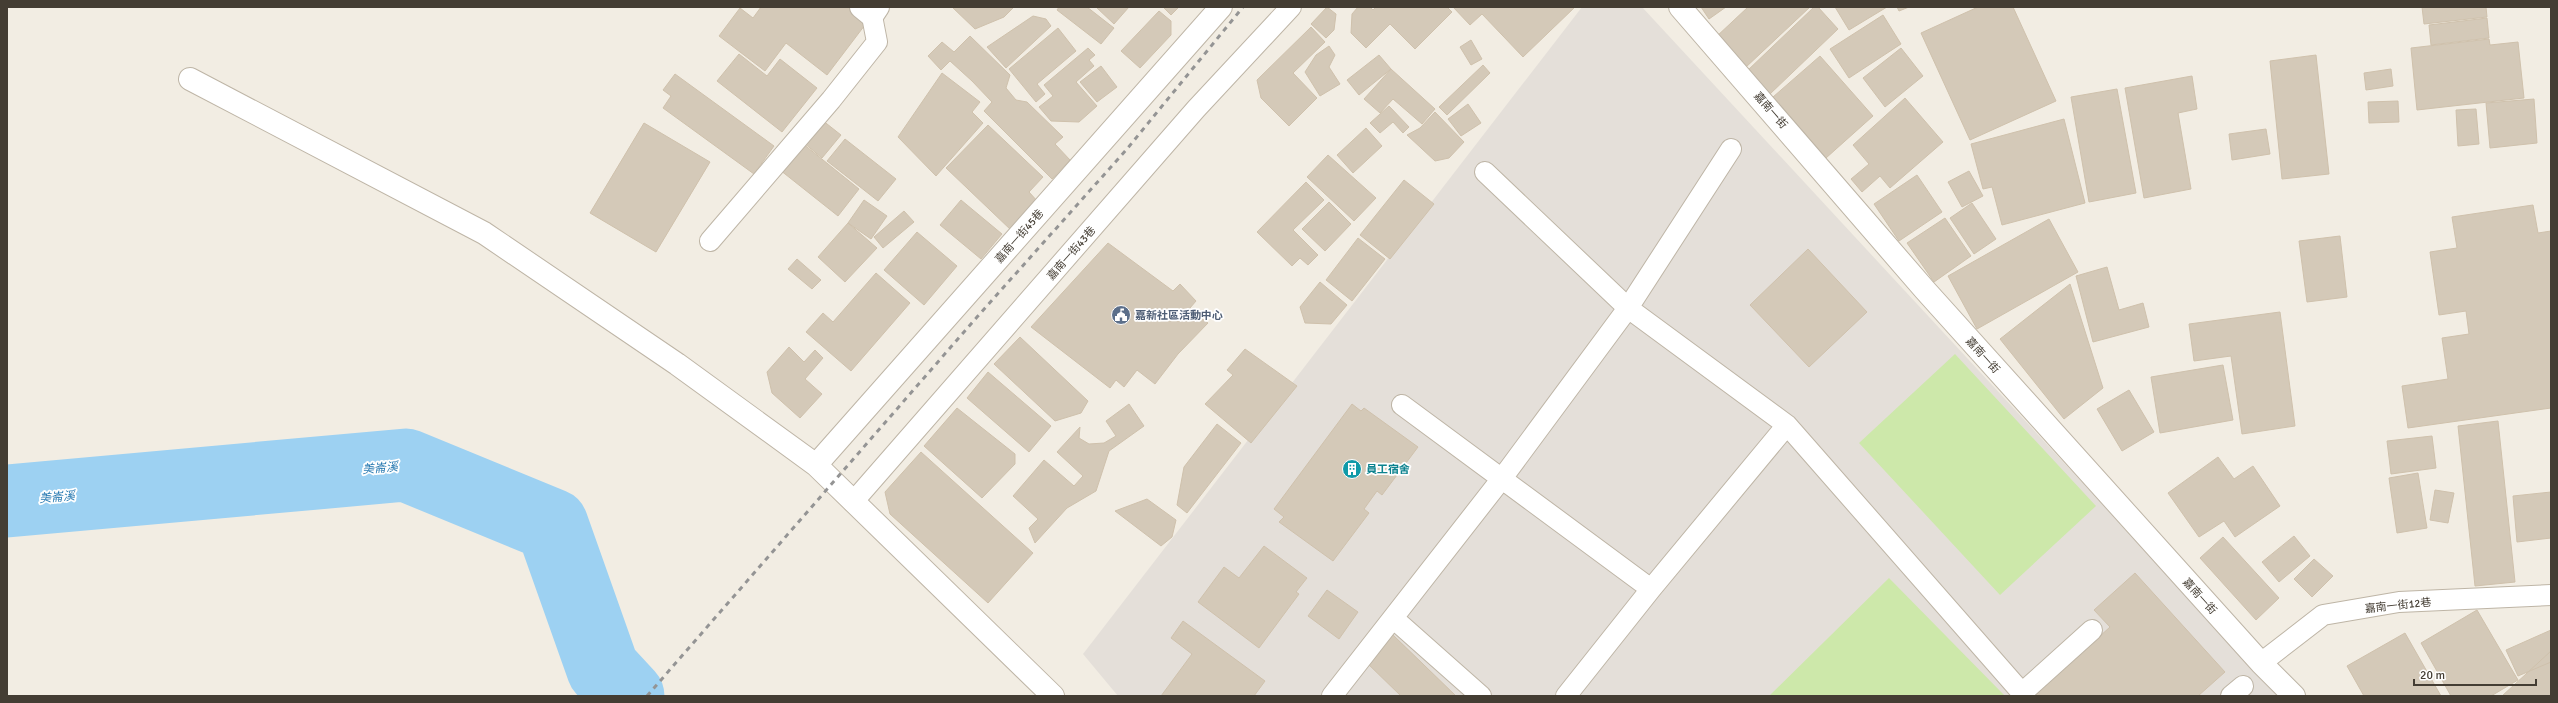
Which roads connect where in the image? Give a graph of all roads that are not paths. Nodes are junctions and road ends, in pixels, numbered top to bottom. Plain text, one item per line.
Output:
1 (1221, 7) edge
2 (1291, 7) edge
3 (1680, 7) edge
4 (870, 10) edge
5 (190, 79) dead end
6 (1731, 149) dead end
7 (1485, 172) dead end
8 (710, 241) dead end
9 (1628, 308) junction
10 (1402, 405) dead end
11 (1787, 425) junction
12 (816, 465) junction
13 (1503, 477) junction
14 (853, 502) junction
15 (1651, 589) junction
16 (2551, 595) edge
17 (1393, 618) junction
18 (2092, 630) dead end
19 (2261, 663) junction
20 (1053, 696) edge
21 (1332, 696) edge
22 (1481, 696) edge
23 (1566, 696) edge
24 (2294, 696) edge

1 - 12 street, 嘉南一街45巷
2 - 14 lane, 嘉南一街43巷
3 - 19 street, 嘉南一街
4 - 8 lane
5 - 12 street
6 - 9 lane
7 - 9 lane
9 - 11 lane
9 - 13 lane
10 - 13 lane
11 - 15 lane
11 - 18 lane
12 - 14 street
13 - 15 lane
13 - 17 lane
14 - 20 street
15 - 23 lane
16 - 19 lane, 嘉南一街12巷
17 - 21 lane
17 - 22 lane
19 - 24 street, 嘉南一街

